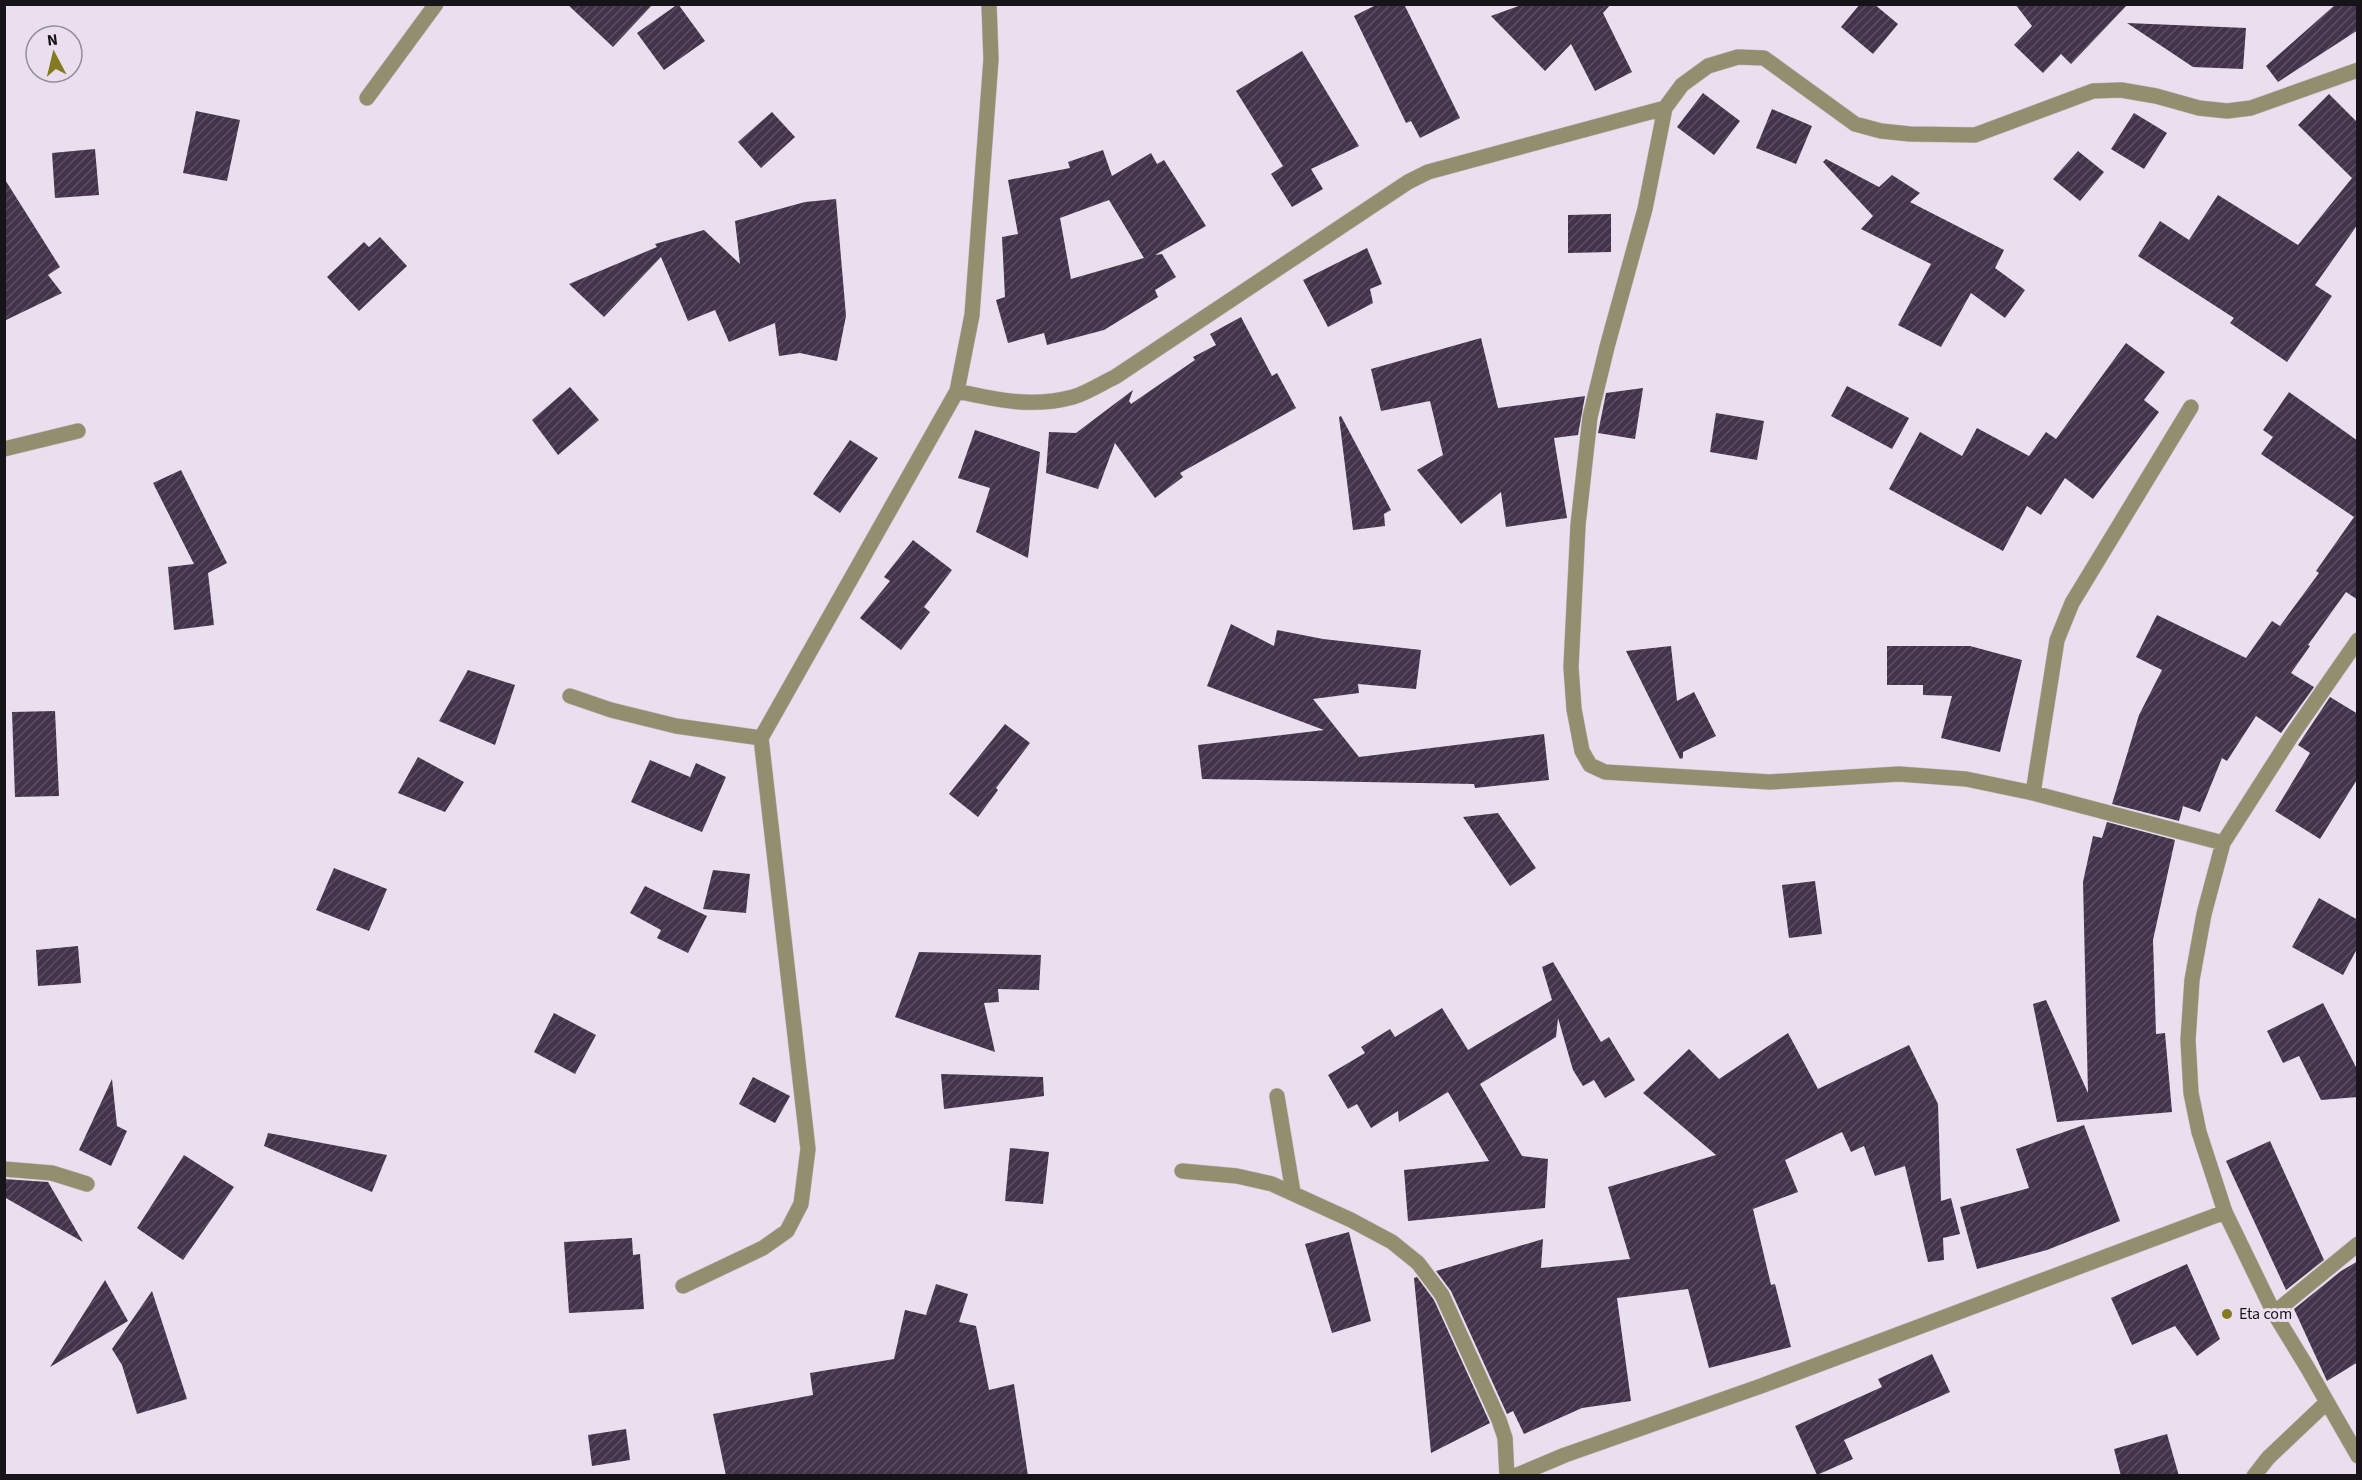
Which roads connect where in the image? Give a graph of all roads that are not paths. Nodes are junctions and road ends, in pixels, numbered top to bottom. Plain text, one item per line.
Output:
1 (436, 4) edge
2 (989, 4) edge
3 (2358, 70) edge
4 (367, 98) dead end
5 (1665, 108) junction
6 (957, 392) junction
7 (2191, 407) dead end
8 (78, 431) dead end
9 (4, 449) edge
10 (2358, 640) edge
11 (570, 696) dead end
12 (761, 738) junction
13 (2033, 793) junction
14 (2223, 843) junction
15 (1277, 1096) dead end
16 (4, 1169) edge
17 (1182, 1171) dead end
18 (87, 1184) dead end
19 (1293, 1192) junction
20 (2225, 1212) junction
21 (2358, 1244) edge
22 (683, 1286) dead end
23 (2274, 1313) junction
24 (2327, 1402) junction
25 (2358, 1456) edge
26 (1507, 1476) edge
27 (1515, 1476) edge
28 (2254, 1476) edge

1 - 4 street
2 - 6 street
3 - 5 street
5 - 6 street
5 - 13 street
6 - 12 street
7 - 13 street
8 - 9 street
10 - 14 street
11 - 12 street
12 - 22 street
13 - 14 street
14 - 20 street
15 - 19 street
16 - 18 street
17 - 19 street
19 - 26 street
20 - 23 street
20 - 27 street
21 - 23 street
23 - 24 street
24 - 25 street
24 - 28 street

